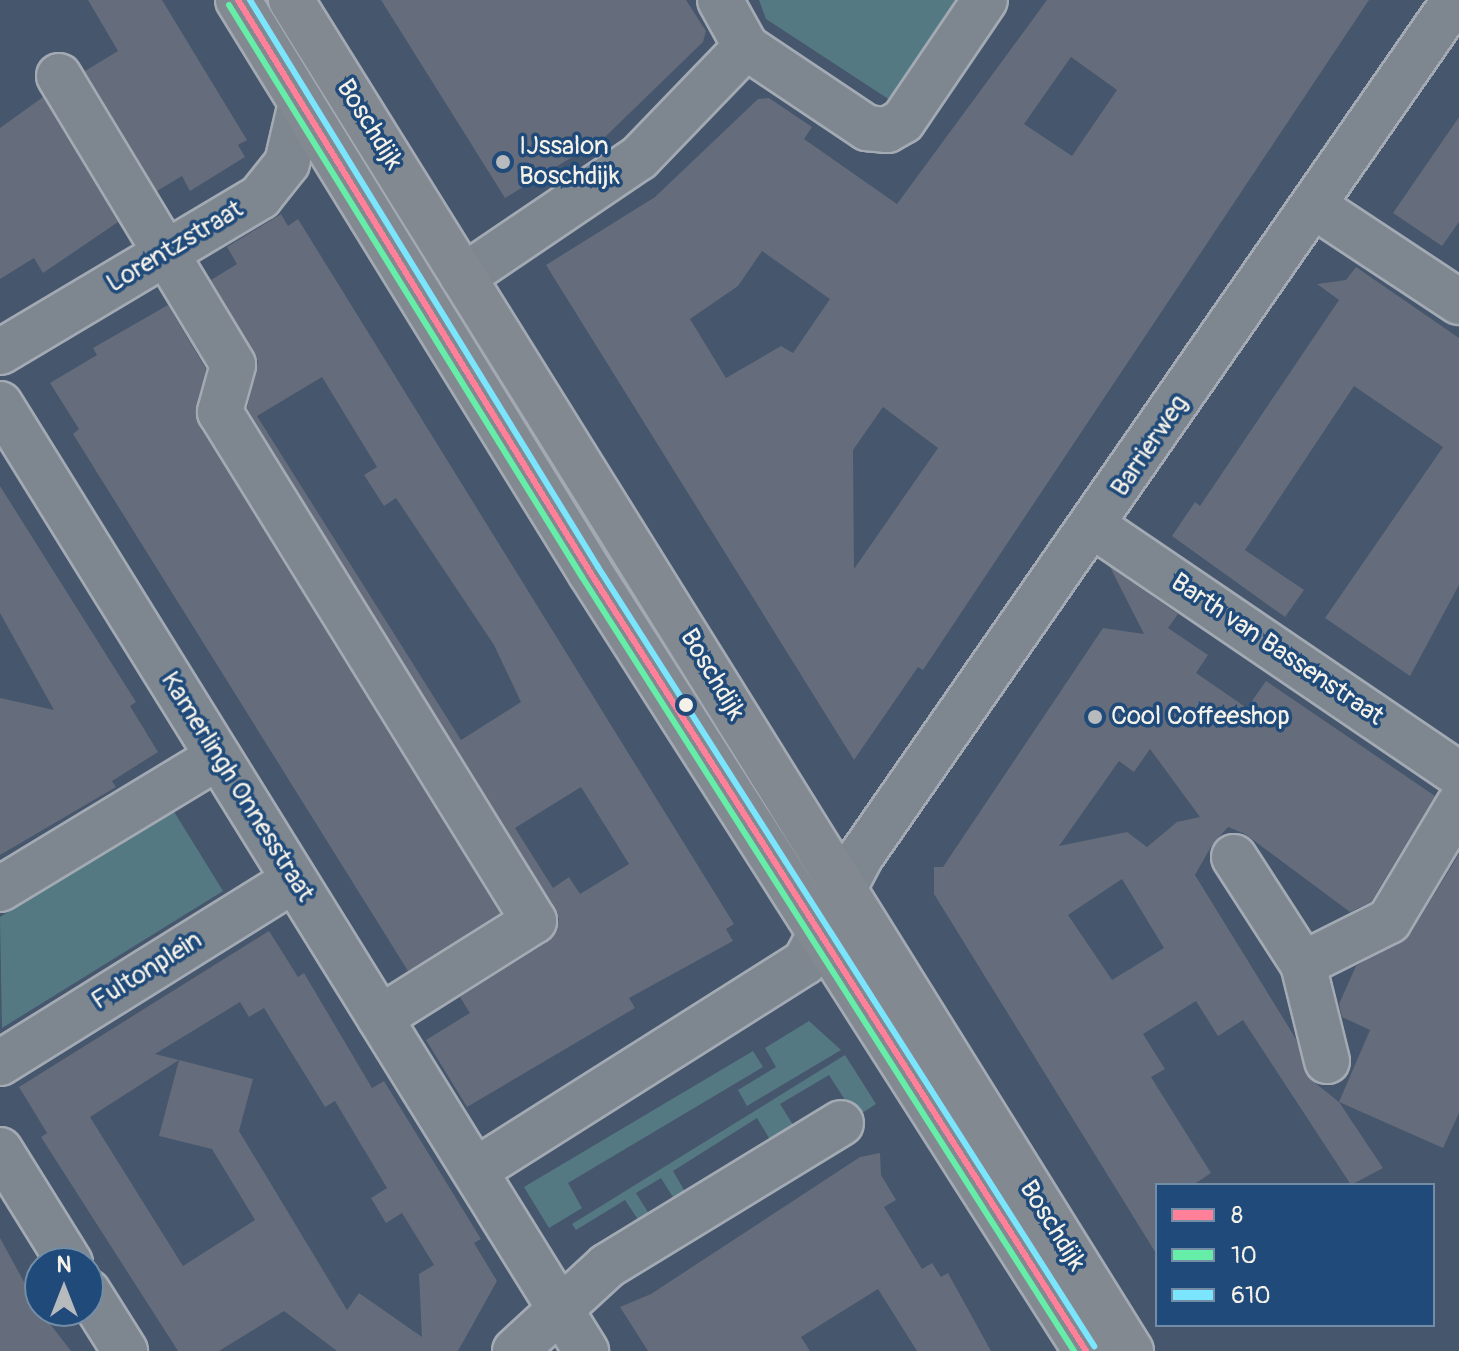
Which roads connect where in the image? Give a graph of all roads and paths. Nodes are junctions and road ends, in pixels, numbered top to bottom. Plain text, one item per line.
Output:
1 (238, 0) edge
2 (291, 0) edge
3 (720, 0) edge
4 (985, 0) edge
5 (1455, 0) edge
6 (746, 47) junction
7 (59, 76) dead end
8 (301, 103) junction
9 (1314, 206) junction
10 (167, 251) junction
11 (463, 277) junction
12 (1459, 302) edge
13 (0, 352) edge
14 (0, 404) edge
15 (1095, 527) junction
16 (218, 757) junction
17 (1459, 774) edge
18 (1459, 804) edge
19 (1234, 857) dead end
20 (294, 880) junction
21 (0, 889) edge
22 (843, 890) junction
23 (822, 930) junction
24 (1303, 964) junction
25 (380, 1018) junction
26 (1327, 1061) dead end
27 (0, 1063) edge
28 (841, 1123) dead end
29 (0, 1150) edge
30 (476, 1170) junction
31 (60, 1247) edge
32 (558, 1306) junction
33 (104, 1318) edge
34 (125, 1351) edge
35 (515, 1351) edge
36 (586, 1351) edge
37 (1086, 1351) edge
38 (1131, 1351) edge

1 - 8 main road, Boschdijk
2 - 11 main road, Boschdijk
3 - 6 street
4 - 6 street
5 - 9 street, Barrierweg
6 - 11 street
7 - 10 street
8 - 10 street, Lorentzstraat
8 - 23 main road, Boschdijk
9 - 12 street
9 - 15 street, Barrierweg
10 - 13 street, Lorentzstraat
10 - 25 street
11 - 22 main road, Boschdijk
14 - 16 street, Kamerlingh Onnesstraat
15 - 17 street, Barth van Bassenstraat
15 - 22 street, Barrierweg
16 - 20 street, Kamerlingh Onnesstraat
16 - 21 street
18 - 24 street
19 - 24 street
20 - 25 street, Kamerlingh Onnesstraat
20 - 27 street, Fultonplein
22 - 23 street, Barrierweg
22 - 38 main road, Boschdijk
23 - 30 street, Barrierweg
23 - 37 main road, Boschdijk
24 - 26 street
25 - 30 street, Kamerlingh Onnesstraat
28 - 32 street
29 - 31 street
30 - 32 street, Kamerlingh Onnesstraat
32 - 35 street
32 - 36 street, Kamerlingh Onnesstraat
33 - 34 street

